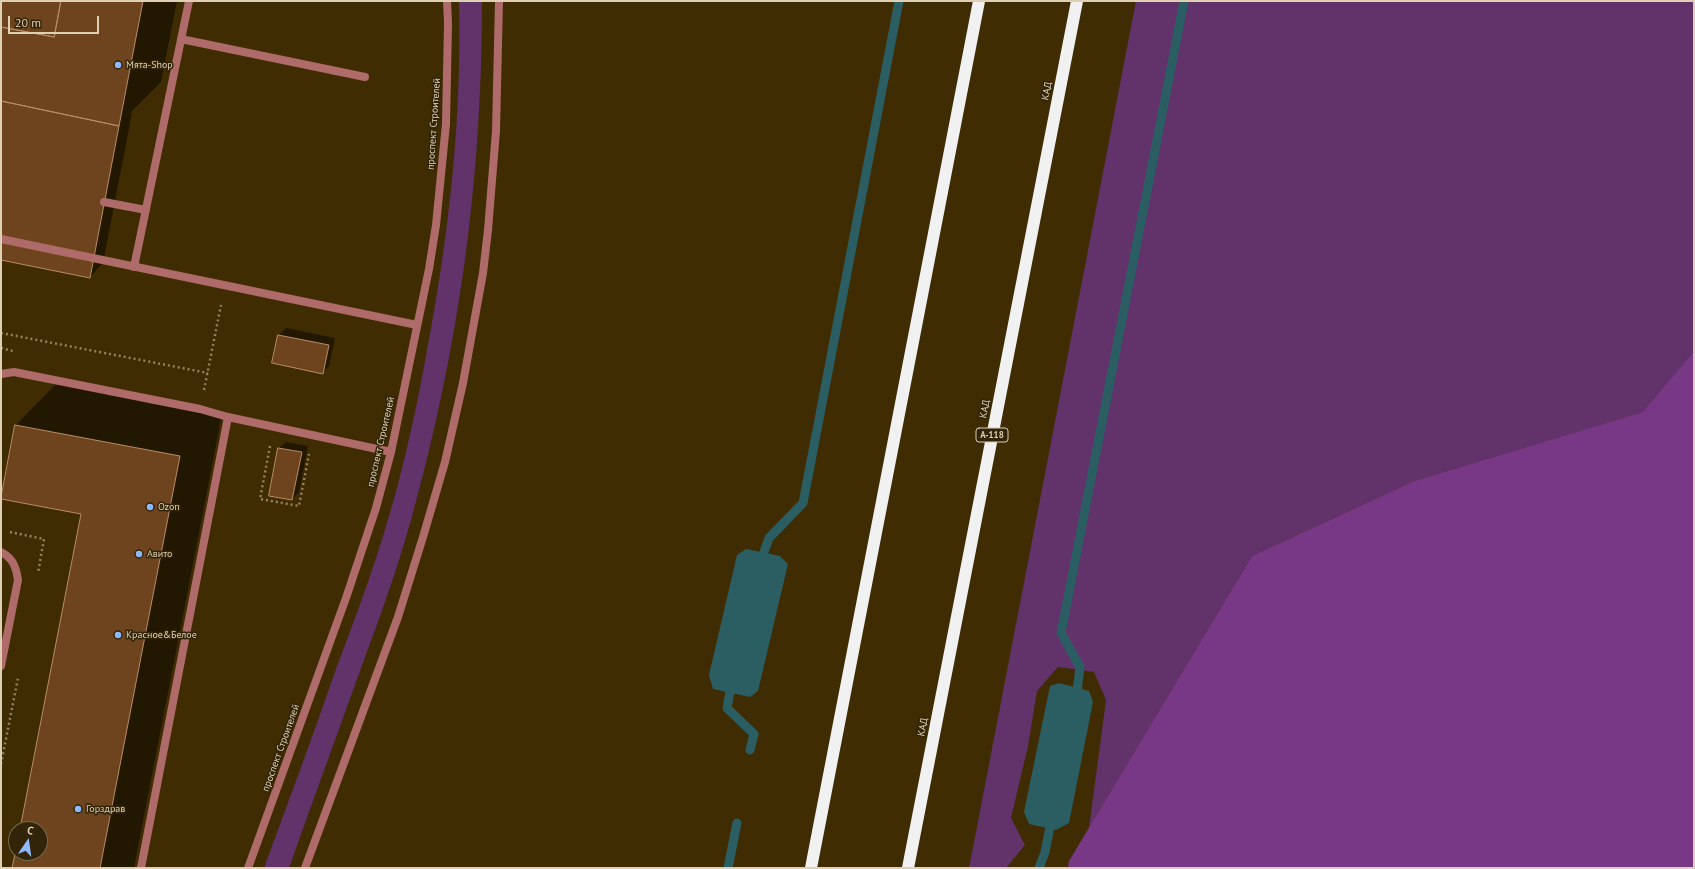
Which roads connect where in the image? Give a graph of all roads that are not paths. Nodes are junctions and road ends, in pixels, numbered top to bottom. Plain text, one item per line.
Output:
1 (189, 1) edge
2 (447, 1) edge
3 (499, 1) edge
4 (979, 1) edge
5 (1076, 1) edge
6 (181, 39) junction
7 (365, 77) dead end
8 (104, 202) dead end
9 (146, 210) junction
10 (1, 239) edge
11 (134, 267) junction
12 (417, 326) junction
13 (1, 374) edge
14 (228, 417) junction
15 (391, 452) junction
16 (1, 552) edge
17 (1, 666) edge
18 (141, 868) edge
19 (248, 868) edge
20 (306, 868) edge
21 (811, 868) edge
22 (908, 868) edge

1 - 6 street
2 - 12 street, проспект Строителей
3 - 20 street
4 - 21 highway
5 - 22 highway, КАД / А-118
6 - 7 street
6 - 9 street
8 - 9 street
9 - 11 street
10 - 11 street
11 - 12 street
12 - 15 street, проспект Строителей
13 - 14 street
14 - 15 street
14 - 18 street
15 - 19 street, проспект Строителей
16 - 17 street

